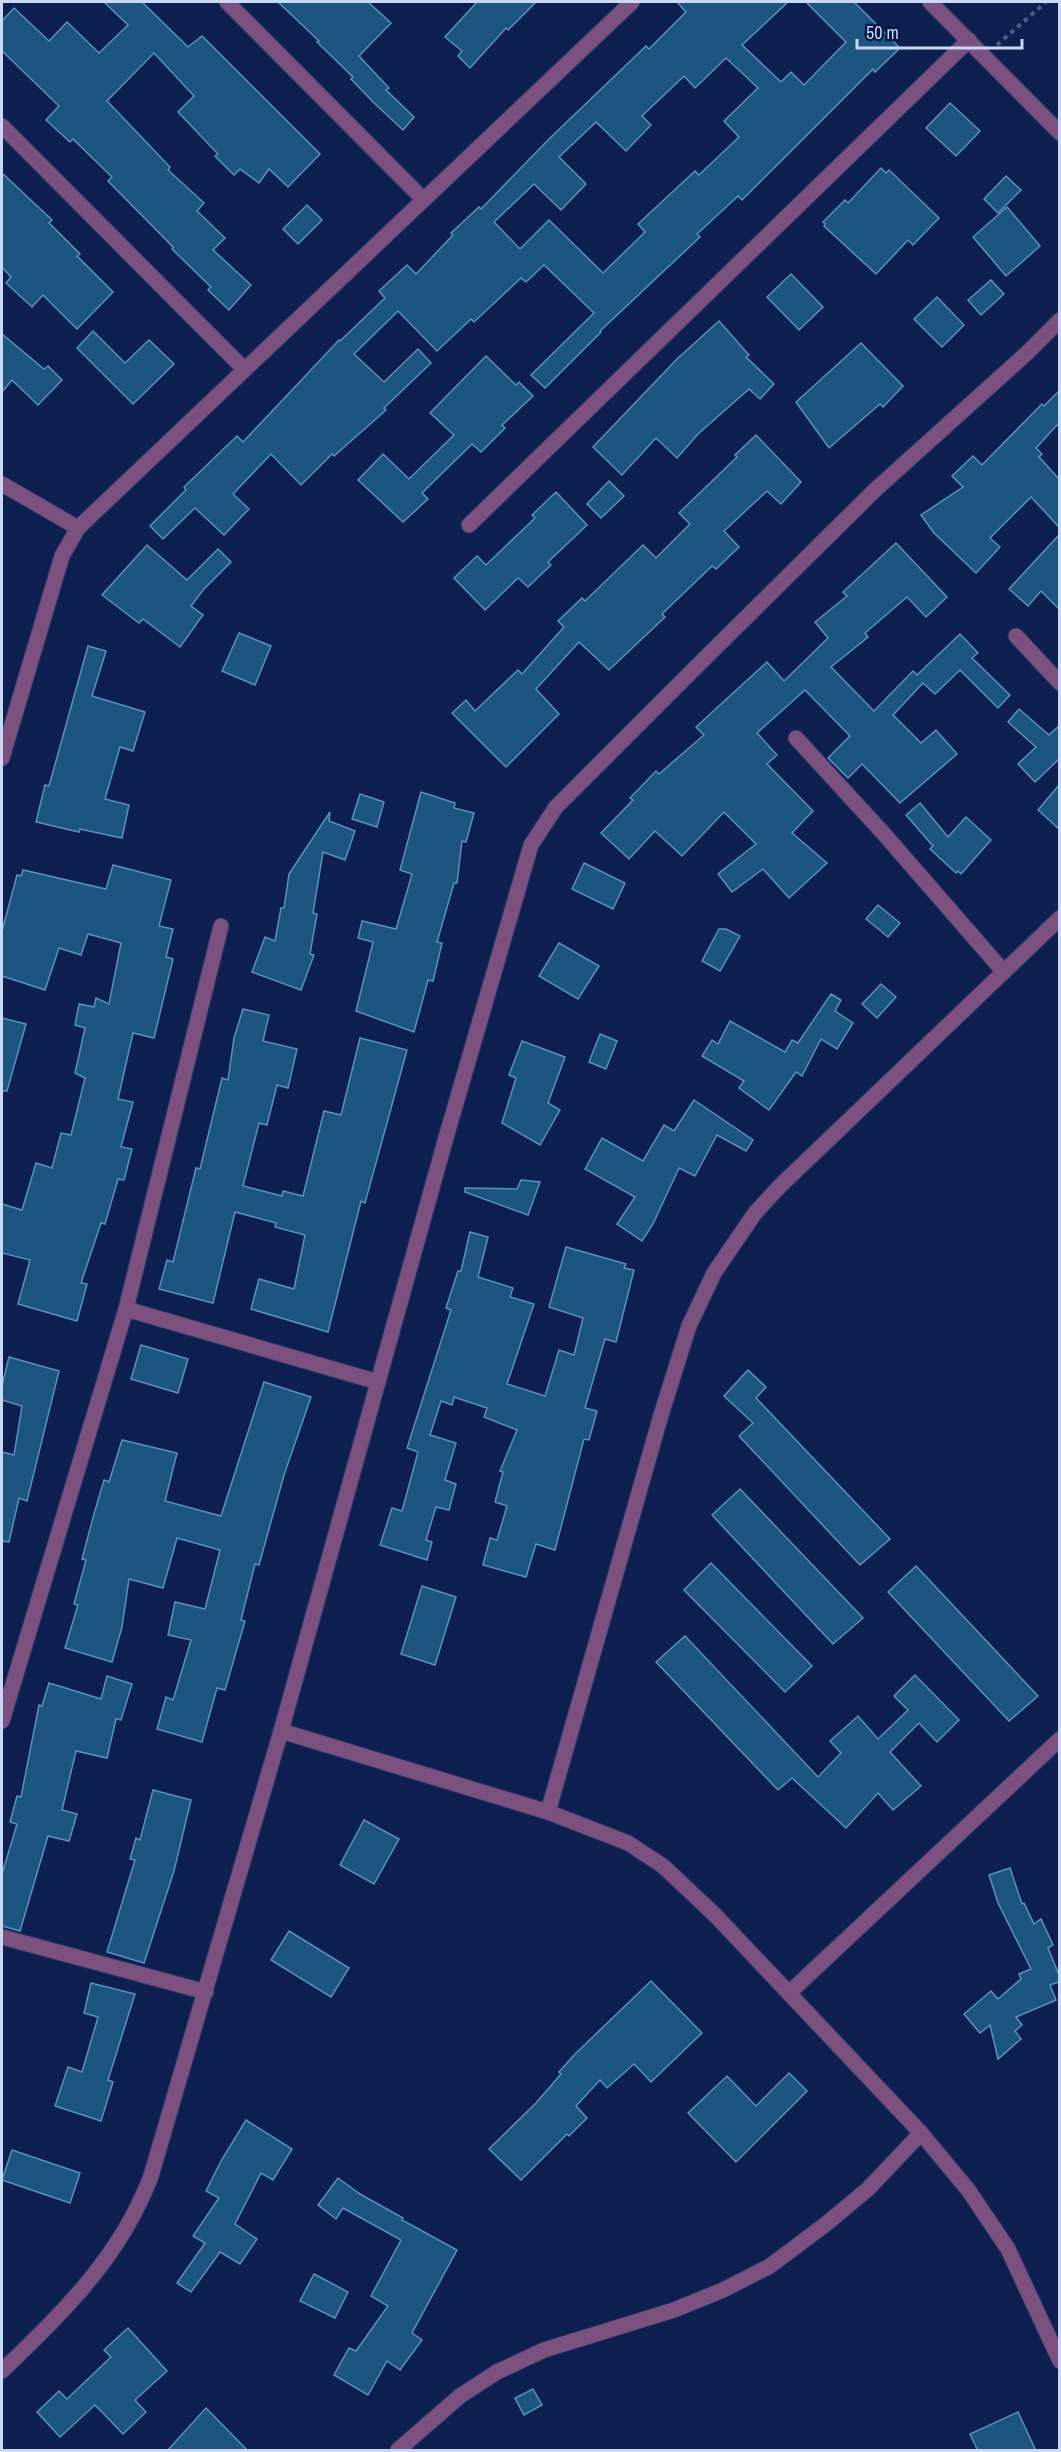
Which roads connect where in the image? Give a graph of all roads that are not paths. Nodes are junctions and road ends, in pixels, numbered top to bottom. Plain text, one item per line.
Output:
1 (227, 2) edge
2 (632, 2) edge
3 (930, 2) edge
4 (969, 40) junction
5 (2, 126) edge
6 (1059, 133) edge
7 (423, 199) junction
8 (1059, 320) edge
9 (244, 369) junction
10 (2, 484) edge
11 (469, 525) dead end
12 (78, 528) junction
13 (1016, 636) dead end
14 (1059, 683) edge
15 (796, 738) dead end
16 (2, 758) edge
17 (1059, 918) edge
18 (221, 926) dead end
19 (1004, 972) junction
20 (126, 1309) junction
21 (378, 1382) junction
22 (2, 1721) edge
23 (281, 1731) junction
24 (1059, 1739) edge
25 (548, 1812) junction
26 (2, 1937) edge
27 (206, 1992) junction
28 (789, 1993) junction
29 (921, 2133) junction
30 (1059, 2361) edge
31 (2, 2371) edge
32 (398, 2451) edge

1 - 7 street
2 - 7 street
3 - 4 street
4 - 6 street
4 - 11 street
5 - 9 street
7 - 9 street
8 - 21 street
9 - 12 street
10 - 12 street
12 - 16 street
13 - 14 street
15 - 19 street
17 - 19 street
18 - 20 street
19 - 25 street
20 - 21 street
20 - 22 street
21 - 23 street
23 - 25 street
23 - 27 street
24 - 28 street
25 - 28 street
26 - 27 street
27 - 31 street
28 - 29 street
29 - 30 street
29 - 32 street

